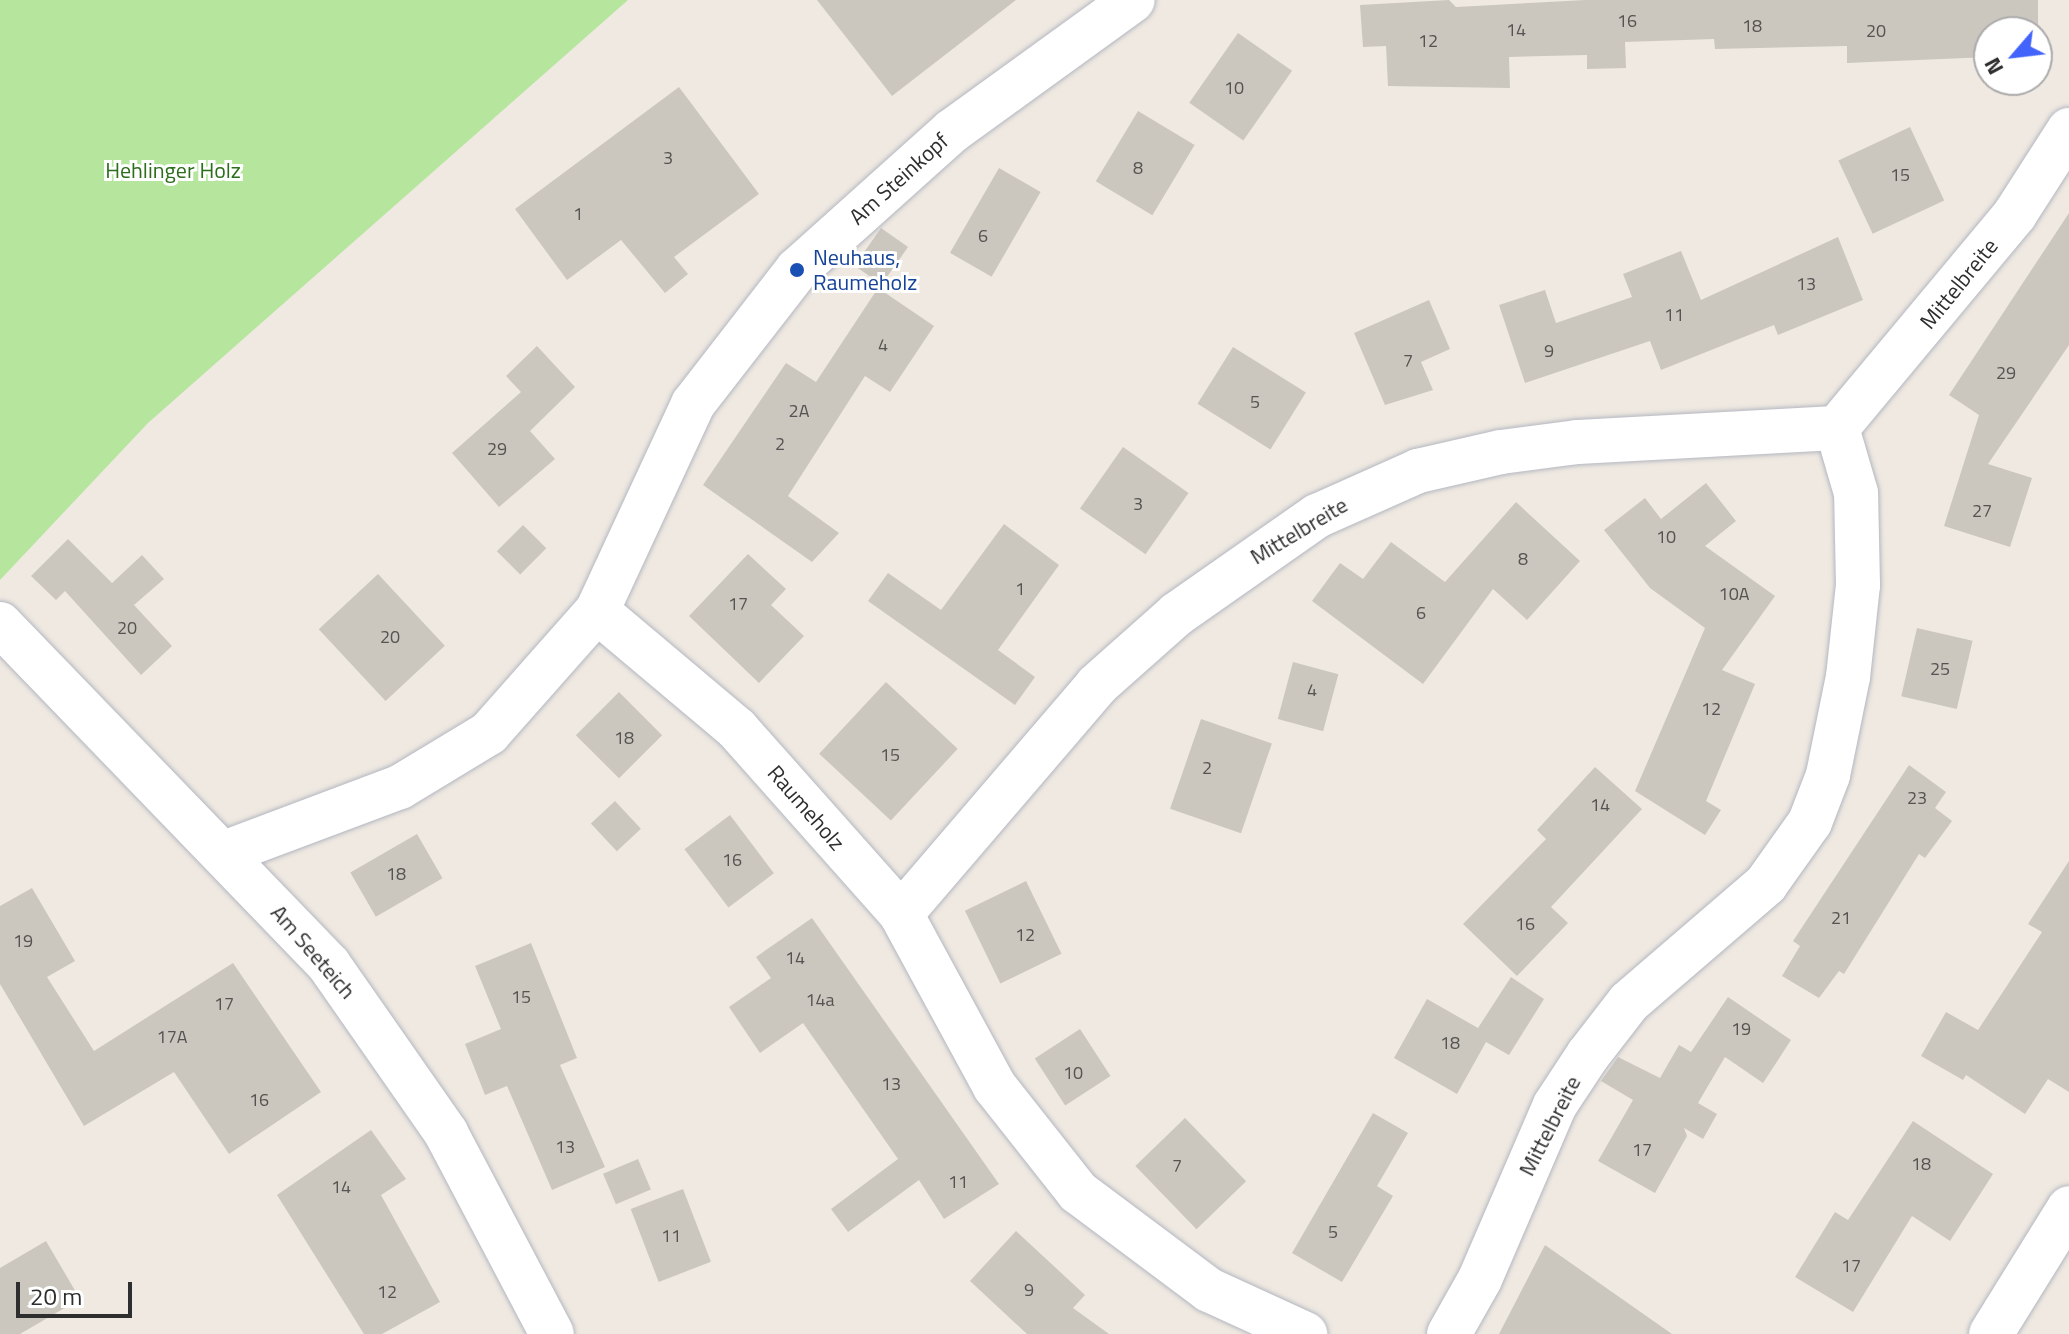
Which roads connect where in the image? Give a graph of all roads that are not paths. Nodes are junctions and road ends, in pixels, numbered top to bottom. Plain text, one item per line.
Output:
1 (1133, 0) edge
2 (2069, 130) edge
3 (1837, 428) junction
4 (597, 611) junction
5 (0, 624) edge
6 (224, 853) junction
7 (901, 914) junction
8 (2069, 1208) edge
9 (552, 1334) edge
10 (1305, 1334) edge
11 (1449, 1334) edge
12 (1991, 1334) edge

1 - 4 street, Am Steinkopf
2 - 3 street, Mittelbreite
3 - 7 street, Mittelbreite
3 - 11 street, Mittelbreite
4 - 6 street
4 - 7 street, Raumeholz
5 - 6 street, Am Seeteich
6 - 9 street, Am Seeteich
7 - 10 street, Raumeholz
8 - 12 street

